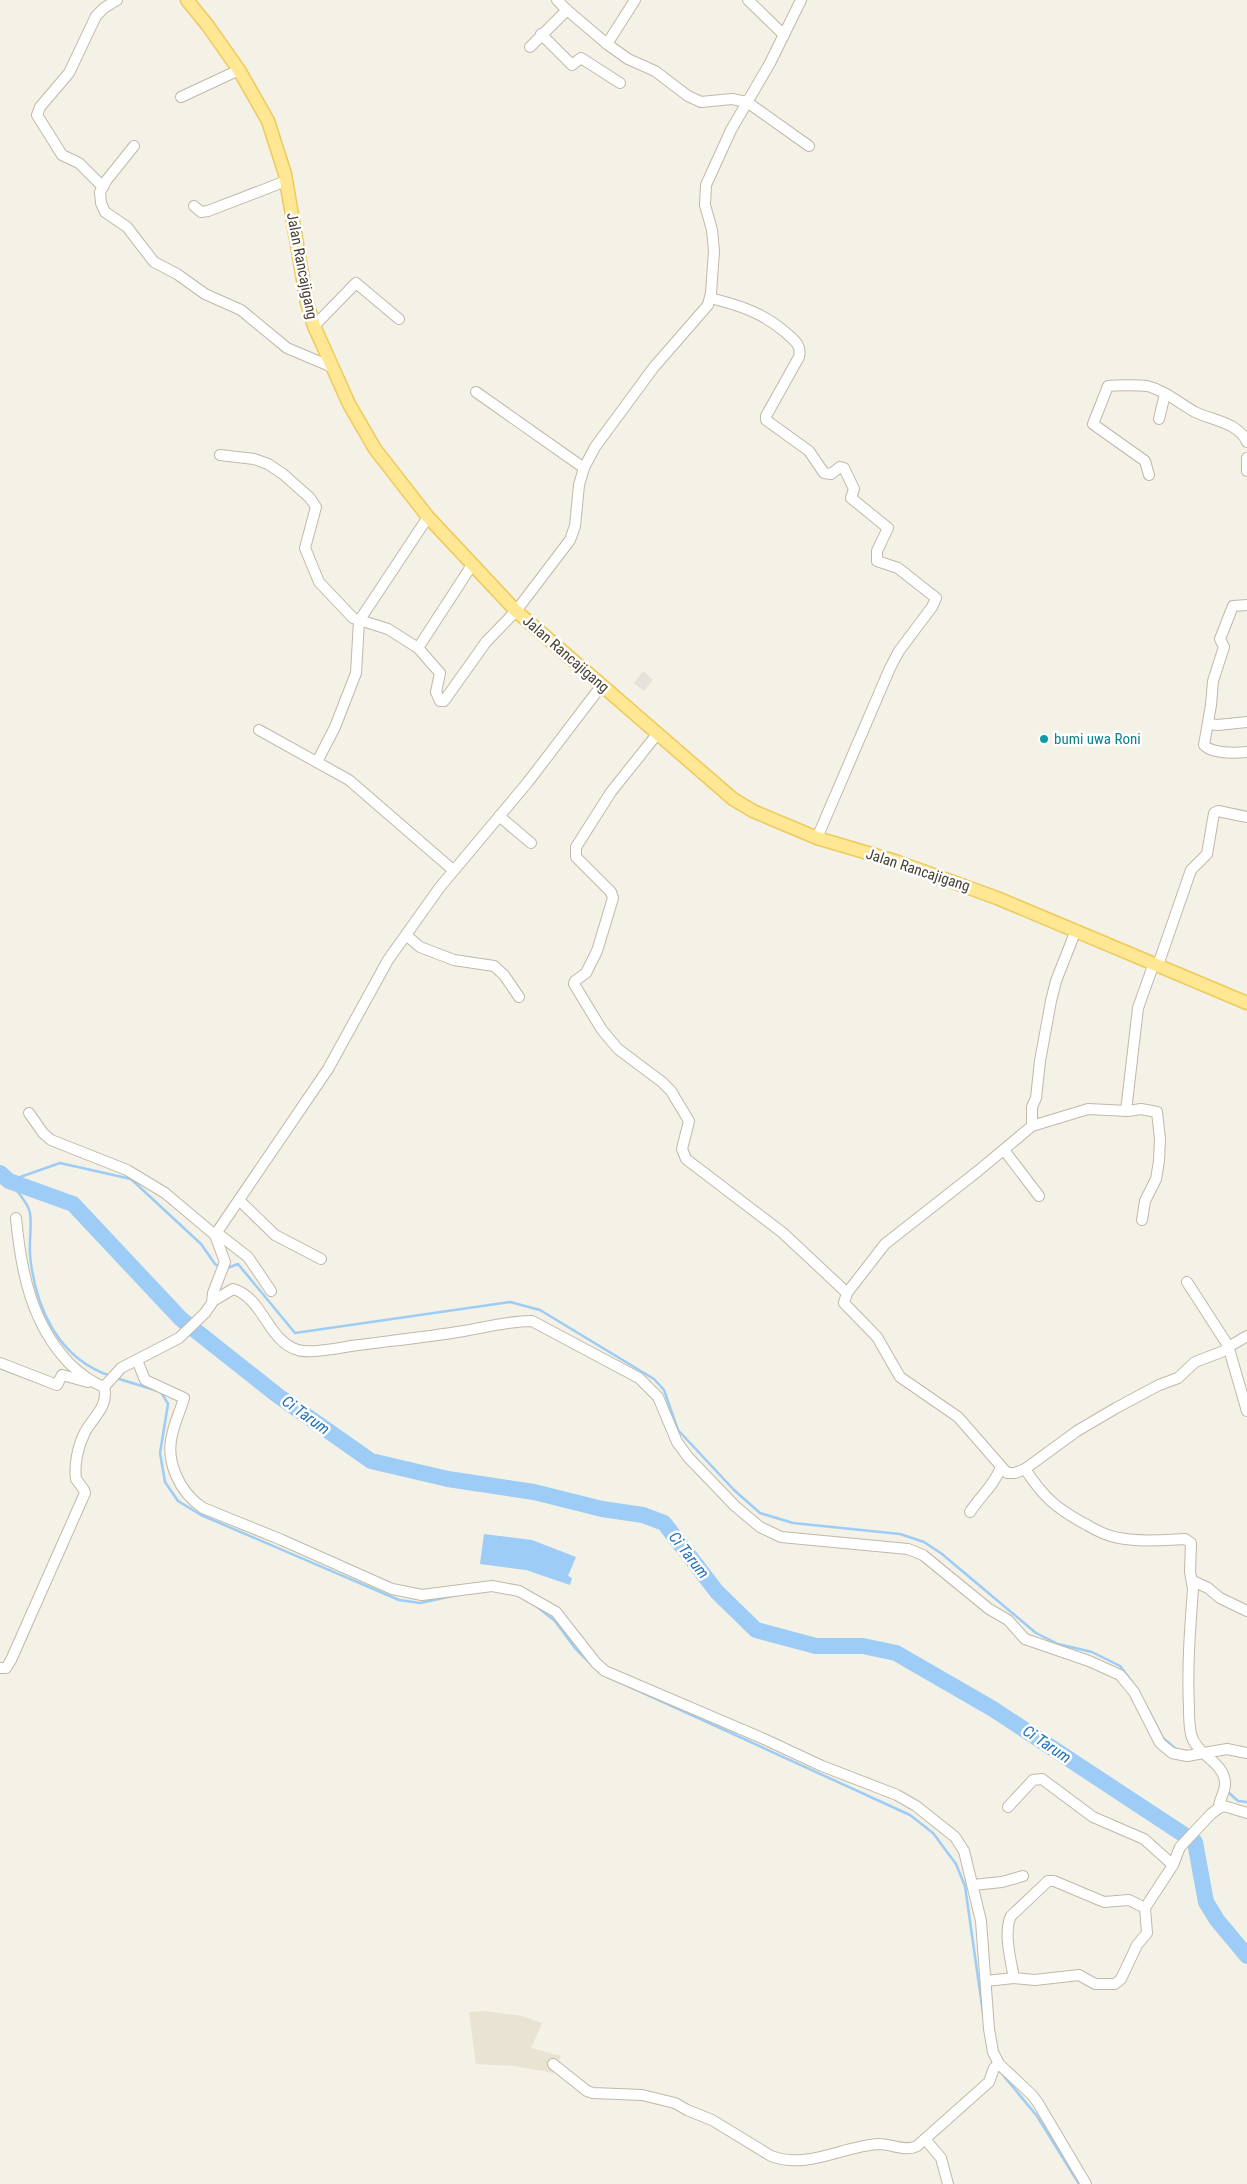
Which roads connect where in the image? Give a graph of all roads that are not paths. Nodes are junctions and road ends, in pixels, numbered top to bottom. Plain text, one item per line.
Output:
1 (117, 0) edge
2 (187, 0) edge
3 (557, 0) edge
4 (636, 0) edge
5 (748, 0) edge
6 (801, 0) edge
7 (567, 10) junction
8 (541, 34) junction
9 (784, 35) junction
10 (607, 44) junction
11 (530, 47) dead end
12 (239, 70) junction
13 (620, 83) dead end
14 (181, 97) dead end
15 (747, 102) junction
16 (134, 146) dead end
17 (809, 146) dead end
18 (286, 181) junction
19 (103, 187) junction
20 (194, 206) dead end
21 (711, 296) junction
22 (399, 320) dead end
23 (314, 326) junction
24 (332, 367) junction
25 (476, 392) dead end
26 (1165, 394) junction
27 (1159, 419) dead end
28 (1247, 442) edge
29 (220, 454) dead end
30 (1247, 458) edge
31 (584, 468) junction
32 (1247, 471) edge
33 (1149, 476) dead end
34 (428, 517) junction
35 (472, 565) junction
36 (1247, 605) edge
37 (516, 611) junction
38 (359, 621) junction
39 (418, 648) junction
40 (602, 685) junction
41 (1247, 722) edge
42 (1208, 724) junction
43 (259, 730) dead end
44 (658, 733) junction
45 (1247, 752) edge
46 (317, 762) junction
47 (499, 816) junction
48 (1247, 817) edge
49 (817, 838) junction
50 (531, 843) dead end
51 (453, 870) junction
52 (1076, 930) junction
53 (406, 935) junction
54 (1156, 964) junction
55 (519, 997) dead end
56 (1247, 1003) edge
57 (1126, 1111) junction
58 (29, 1113) dead end
59 (1032, 1126) junction
60 (1004, 1150) junction
61 (1039, 1196) dead end
62 (239, 1200) junction
63 (16, 1218) dead end
64 (1142, 1220) dead end
65 (216, 1234) junction
66 (321, 1259) dead end
67 (1187, 1282) dead end
68 (271, 1291) dead end
69 (847, 1292) junction
70 (213, 1301) junction
71 (1247, 1336) edge
72 (1229, 1348) junction
73 (137, 1360) junction
74 (0, 1363) edge
75 (103, 1385) junction
76 (1247, 1410) edge
77 (1001, 1467) junction
78 (1024, 1469) junction
79 (970, 1512) dead end
80 (1193, 1581) junction
81 (1247, 1611) edge
82 (0, 1668) edge
83 (1198, 1753) junction
84 (1247, 1753) edge
85 (1008, 1807) dead end
86 (1215, 1811) junction
87 (1247, 1813) edge
88 (1173, 1864) junction
89 (1024, 1876) dead end
90 (973, 1885) junction
91 (1145, 1908) junction
92 (1014, 1978) junction
93 (986, 1981) junction
94 (553, 2064) dead end
95 (998, 2065) junction
96 (926, 2139) junction
97 (948, 2184) edge
98 (1086, 2184) edge

1 - 19 street
2 - 12 main road, Jalan Rancajigang
3 - 7 street
4 - 10 street
5 - 9 street
6 - 9 street
7 - 8 street
7 - 10 street
8 - 11 street
8 - 13 street
9 - 15 street
10 - 15 street
12 - 14 street
12 - 18 main road, Jalan Rancajigang
15 - 17 street
15 - 21 street
16 - 19 street
18 - 20 street
18 - 23 main road, Jalan Rancajigang
19 - 24 street
21 - 31 street
21 - 49 street
22 - 23 street
23 - 24 main road, Jalan Rancajigang
24 - 34 main road, Jalan Rancajigang
25 - 31 street
26 - 27 street
26 - 28 street
26 - 33 street
29 - 38 street
30 - 32 street
31 - 37 street
34 - 35 main road, Jalan Rancajigang
34 - 38 street
35 - 37 main road, Jalan Rancajigang
35 - 39 street
36 - 42 street
37 - 39 street
37 - 40 main road, Jalan Rancajigang
38 - 39 street
38 - 46 street
40 - 44 main road, Jalan Rancajigang
40 - 47 street
41 - 42 street
42 - 45 street
43 - 46 street
44 - 49 main road, Jalan Rancajigang
44 - 69 street
46 - 51 street
47 - 50 street
47 - 51 street
48 - 54 street
49 - 52 main road, Jalan Rancajigang
51 - 53 street
52 - 54 main road, Jalan Rancajigang
52 - 59 street
53 - 55 street
53 - 62 street
54 - 56 main road, Jalan Rancajigang
54 - 57 street
57 - 59 street
57 - 64 street
58 - 65 street
59 - 60 street
60 - 61 street
60 - 69 street
62 - 65 street
62 - 66 street
63 - 75 street
65 - 68 street
65 - 70 street
67 - 72 street
69 - 77 street
70 - 73 street
70 - 83 street
71 - 72 street
72 - 76 street
72 - 78 street
73 - 75 street
73 - 90 street
74 - 75 street
75 - 82 street
77 - 78 street
77 - 79 street
78 - 80 street
80 - 81 street
80 - 83 street
83 - 84 street
83 - 86 street
85 - 88 street
86 - 87 street
86 - 88 street
88 - 91 street
89 - 90 street
90 - 93 street
91 - 92 street
91 - 92 street
92 - 93 street
93 - 95 street
94 - 96 street
95 - 96 street
95 - 98 street
96 - 97 street

